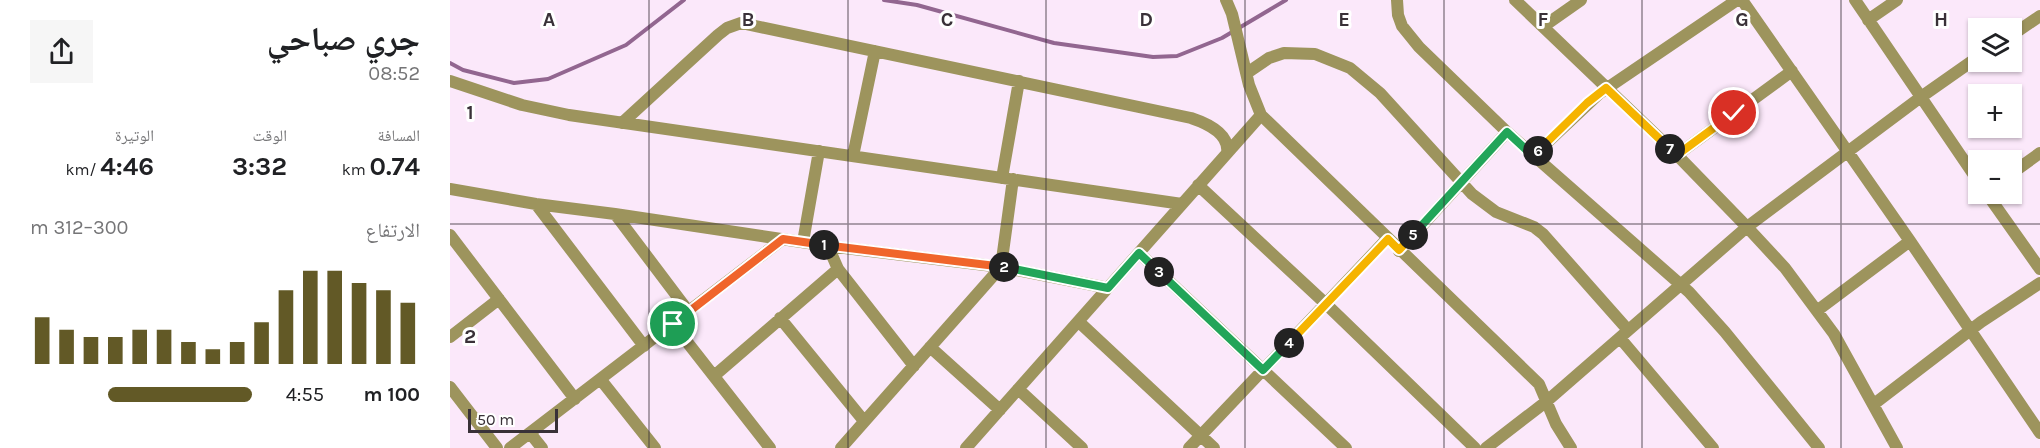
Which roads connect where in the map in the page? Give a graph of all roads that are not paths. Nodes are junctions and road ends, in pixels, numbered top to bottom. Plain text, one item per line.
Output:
1 (1226, 0) edge
2 (1397, 0) edge
3 (1515, 0) edge
4 (1581, 0) edge
5 (1737, 0) edge
6 (1743, 0) edge
7 (1855, 0) edge
8 (1897, 0) edge
9 (2040, 16) edge
10 (1868, 20) junction
11 (1544, 26) junction
12 (2022, 28) edge
13 (875, 51) junction
14 (1968, 64) edge
15 (1792, 71) junction
16 (1247, 73) junction
17 (450, 81) edge
18 (1019, 81) junction
19 (1606, 88) junction
20 (1921, 97) junction
21 (1261, 115) junction
22 (622, 123) junction
23 (1507, 132) junction
24 (819, 151) junction
25 (1847, 151) junction
26 (1227, 153) junction
27 (2040, 153) edge
28 (1677, 155) junction
29 (853, 156) junction
30 (1533, 156) junction
31 (1968, 166) edge
32 (2022, 166) edge
33 (1008, 178) junction
34 (1460, 183) junction
35 (1198, 185) junction
36 (450, 189) edge
37 (536, 204) junction
38 (1182, 204) junction
39 (1994, 204) edge
40 (615, 214) junction
41 (1747, 227) junction
42 (450, 235) edge
43 (783, 239) junction
44 (1388, 239) junction
45 (1910, 241) junction
46 (803, 242) junction
47 (828, 246) junction
48 (1399, 250) junction
49 (1139, 253) junction
50 (1001, 267) junction
51 (838, 269) junction
52 (2040, 269) edge
53 (2040, 282) edge
54 (1680, 284) junction
55 (1108, 288) junction
56 (499, 299) junction
57 (1326, 304) junction
58 (1818, 310) junction
59 (689, 312) junction
60 (780, 318) junction
61 (1079, 322) junction
62 (673, 324) junction
63 (1970, 330) junction
64 (1624, 334) junction
65 (450, 337) edge
66 (644, 346) junction
67 (930, 347) junction
68 (914, 366) junction
69 (1263, 370) junction
70 (714, 376) junction
71 (601, 380) junction
72 (450, 387) edge
73 (1018, 389) junction
74 (575, 399) junction
75 (1547, 401) junction
76 (1874, 404) junction
77 (1000, 410) junction
78 (864, 421) junction
79 (530, 433) junction
80 (2040, 433) edge
81 (1201, 436) junction
82 (1489, 447) edge
83 (497, 448) edge
84 (510, 448) edge
85 (542, 448) edge
86 (655, 448) edge
87 (770, 448) edge
88 (841, 448) edge
89 (966, 448) edge
90 (1082, 448) edge
91 (1189, 448) edge
92 (1214, 448) edge
93 (1346, 448) edge
94 (1475, 448) edge
95 (1571, 448) edge
96 (1713, 448) edge
97 (1819, 448) edge
98 (1897, 448) edge

1 - 16 street
2 - 23 street
3 - 11 street
4 - 11 street
5 - 19 street
6 - 15 street
7 - 10 street
8 - 10 street
9 - 12 street
10 - 20 street
11 - 19 street
13 - 18 street
13 - 22 street
13 - 29 street
14 - 20 street
15 - 25 street
15 - 28 street
16 - 21 street
16 - 34 street
17 - 22 street
18 - 26 street
18 - 33 street
19 - 28 street
19 - 30 street
20 - 25 street
20 - 31 street
21 - 26 street
21 - 44 street
22 - 24 street
23 - 30 street
23 - 34 street
24 - 29 street
24 - 46 street
25 - 41 street
25 - 45 street
26 - 35 street
27 - 32 street
28 - 41 street
29 - 33 street
30 - 54 street
33 - 38 street
33 - 50 street
34 - 48 street
34 - 64 street
35 - 38 street
35 - 57 street
36 - 37 street
37 - 40 street
37 - 66 street
38 - 49 street
39 - 52 street
40 - 43 street
40 - 59 street
41 - 54 street
41 - 58 street
42 - 56 street
43 - 46 street
43 - 59 street
44 - 48 street
44 - 57 street
45 - 58 street
45 - 63 street
46 - 47 street
47 - 50 street
47 - 51 street
48 - 75 street
49 - 55 street
49 - 69 street
50 - 55 street
50 - 67 street
51 - 60 street
51 - 68 street
53 - 63 street
54 - 64 street
54 - 97 street
55 - 61 street
56 - 65 street
56 - 74 street
57 - 69 street
57 - 94 street
58 - 76 street
59 - 62 street
60 - 70 street
60 - 78 street
61 - 73 street
61 - 81 street
62 - 66 street
62 - 70 street
63 - 76 street
63 - 80 street
64 - 75 street
64 - 96 street
66 - 71 street
67 - 68 street
67 - 77 street
68 - 78 street
69 - 81 street
69 - 93 street
70 - 87 street
71 - 74 street
71 - 86 street
72 - 83 street
73 - 77 street
73 - 90 street
74 - 79 street
75 - 82 street
75 - 95 street
76 - 98 street
77 - 89 street
78 - 88 street
79 - 84 street
79 - 85 street
81 - 91 street
81 - 92 street

